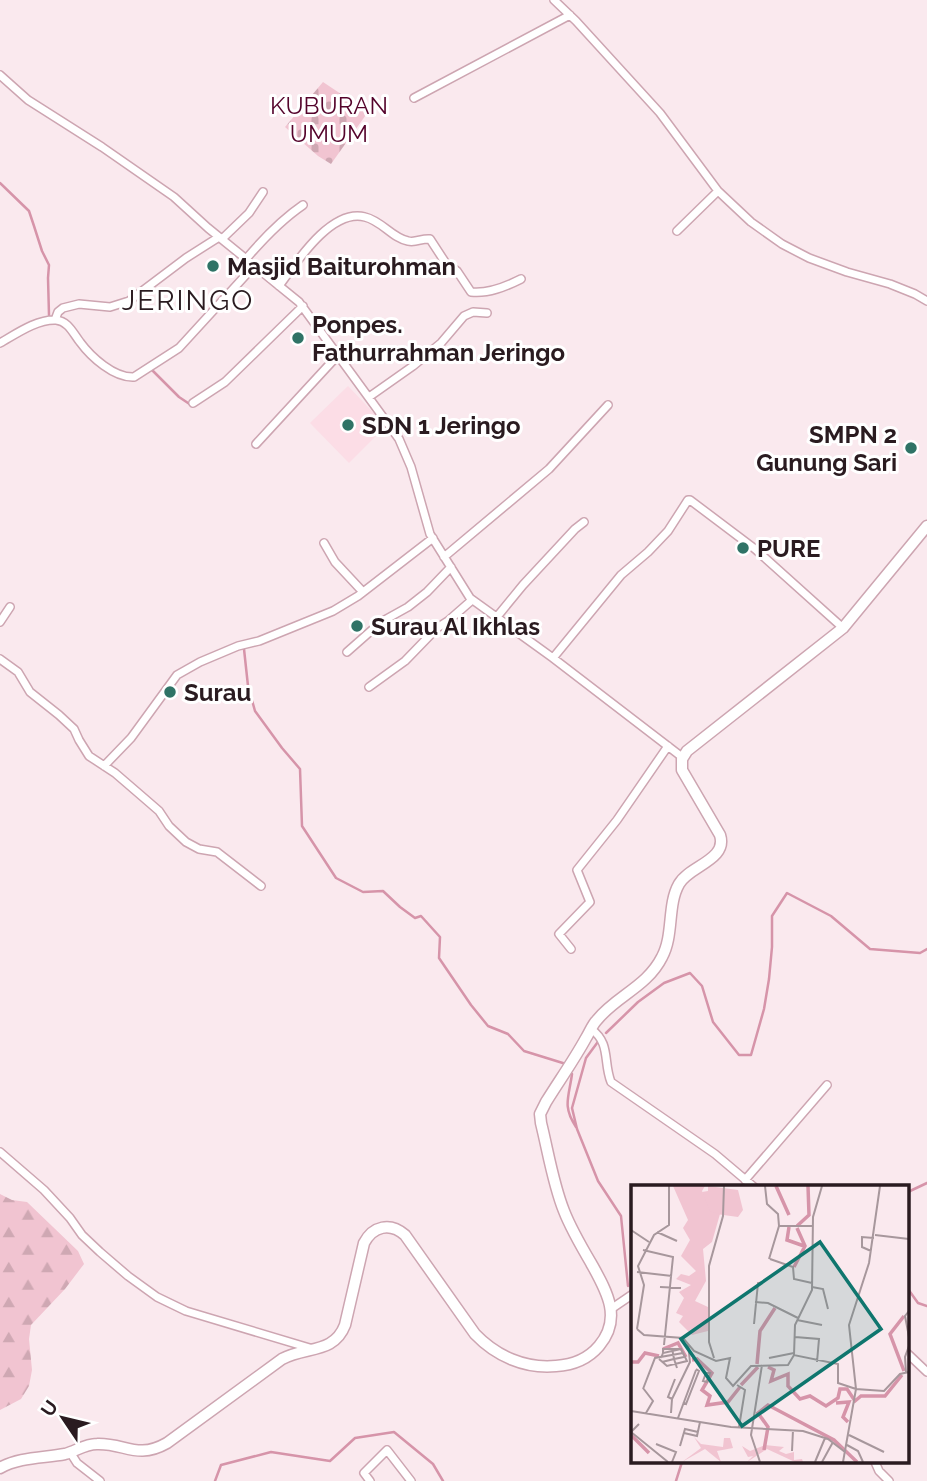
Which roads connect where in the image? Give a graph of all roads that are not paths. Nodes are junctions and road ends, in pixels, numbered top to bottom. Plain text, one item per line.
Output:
1 (554, 0) edge
2 (570, 15) junction
3 (0, 75) edge
4 (414, 98) dead end
5 (263, 191) dead end
6 (718, 191) junction
7 (303, 205) dead end
8 (677, 231) dead end
9 (220, 238) junction
10 (246, 259) junction
11 (254, 266) junction
12 (520, 279) dead end
13 (279, 286) junction
14 (927, 301) edge
15 (303, 306) junction
16 (487, 313) dead end
17 (55, 320) junction
18 (0, 343) edge
19 (339, 354) junction
20 (369, 397) junction
21 (193, 403) dead end
22 (608, 405) dead end
23 (256, 444) dead end
24 (584, 522) dead end
25 (927, 527) edge
26 (433, 538) junction
27 (324, 543) dead end
28 (444, 558) junction
29 (451, 566) junction
30 (363, 592) junction
31 (472, 600) junction
32 (10, 607) dead end
33 (496, 618) junction
34 (0, 622) edge
35 (843, 628) junction
36 (347, 652) dead end
37 (553, 658) junction
38 (0, 659) edge
39 (369, 687) dead end
40 (668, 746) junction
41 (682, 757) junction
42 (104, 766) junction
43 (261, 886) dead end
44 (571, 949) dead end
45 (591, 1030) junction
46 (827, 1085) dead end
47 (0, 1152) edge
48 (746, 1180) junction
49 (752, 1185) edge
50 (631, 1295) edge
51 (611, 1309) junction
52 (313, 1349) junction
53 (909, 1355) edge
54 (927, 1372) edge
55 (70, 1452) junction
56 (875, 1464) edge
57 (0, 1468) edge
58 (100, 1481) edge
59 (370, 1481) edge
60 (411, 1481) edge
61 (889, 1481) edge

1 - 2 street
2 - 4 street
2 - 6 street
3 - 9 street
5 - 9 street
6 - 8 street
6 - 14 street
7 - 10 street
9 - 10 street
9 - 17 street
10 - 11 street
11 - 13 street
11 - 17 street
12 - 13 street
13 - 15 street
15 - 19 street
15 - 21 street
16 - 20 street
17 - 18 street
19 - 20 street
19 - 23 street
20 - 26 street
22 - 28 street
24 - 33 street
25 - 35 street
26 - 28 street
26 - 30 street
27 - 30 street
28 - 29 street
29 - 31 street
29 - 36 street
30 - 42 street
31 - 33 street
31 - 39 street
32 - 34 street
33 - 37 street
35 - 37 street
35 - 41 street
37 - 40 street
38 - 42 street
40 - 41 street
40 - 44 street
41 - 45 street
42 - 43 street
45 - 48 street
45 - 51 street
46 - 48 street
47 - 52 street
48 - 49 street
50 - 51 street
51 - 52 street
52 - 55 street
53 - 54 street
55 - 57 street
55 - 58 street
56 - 61 street
59 - 60 street

